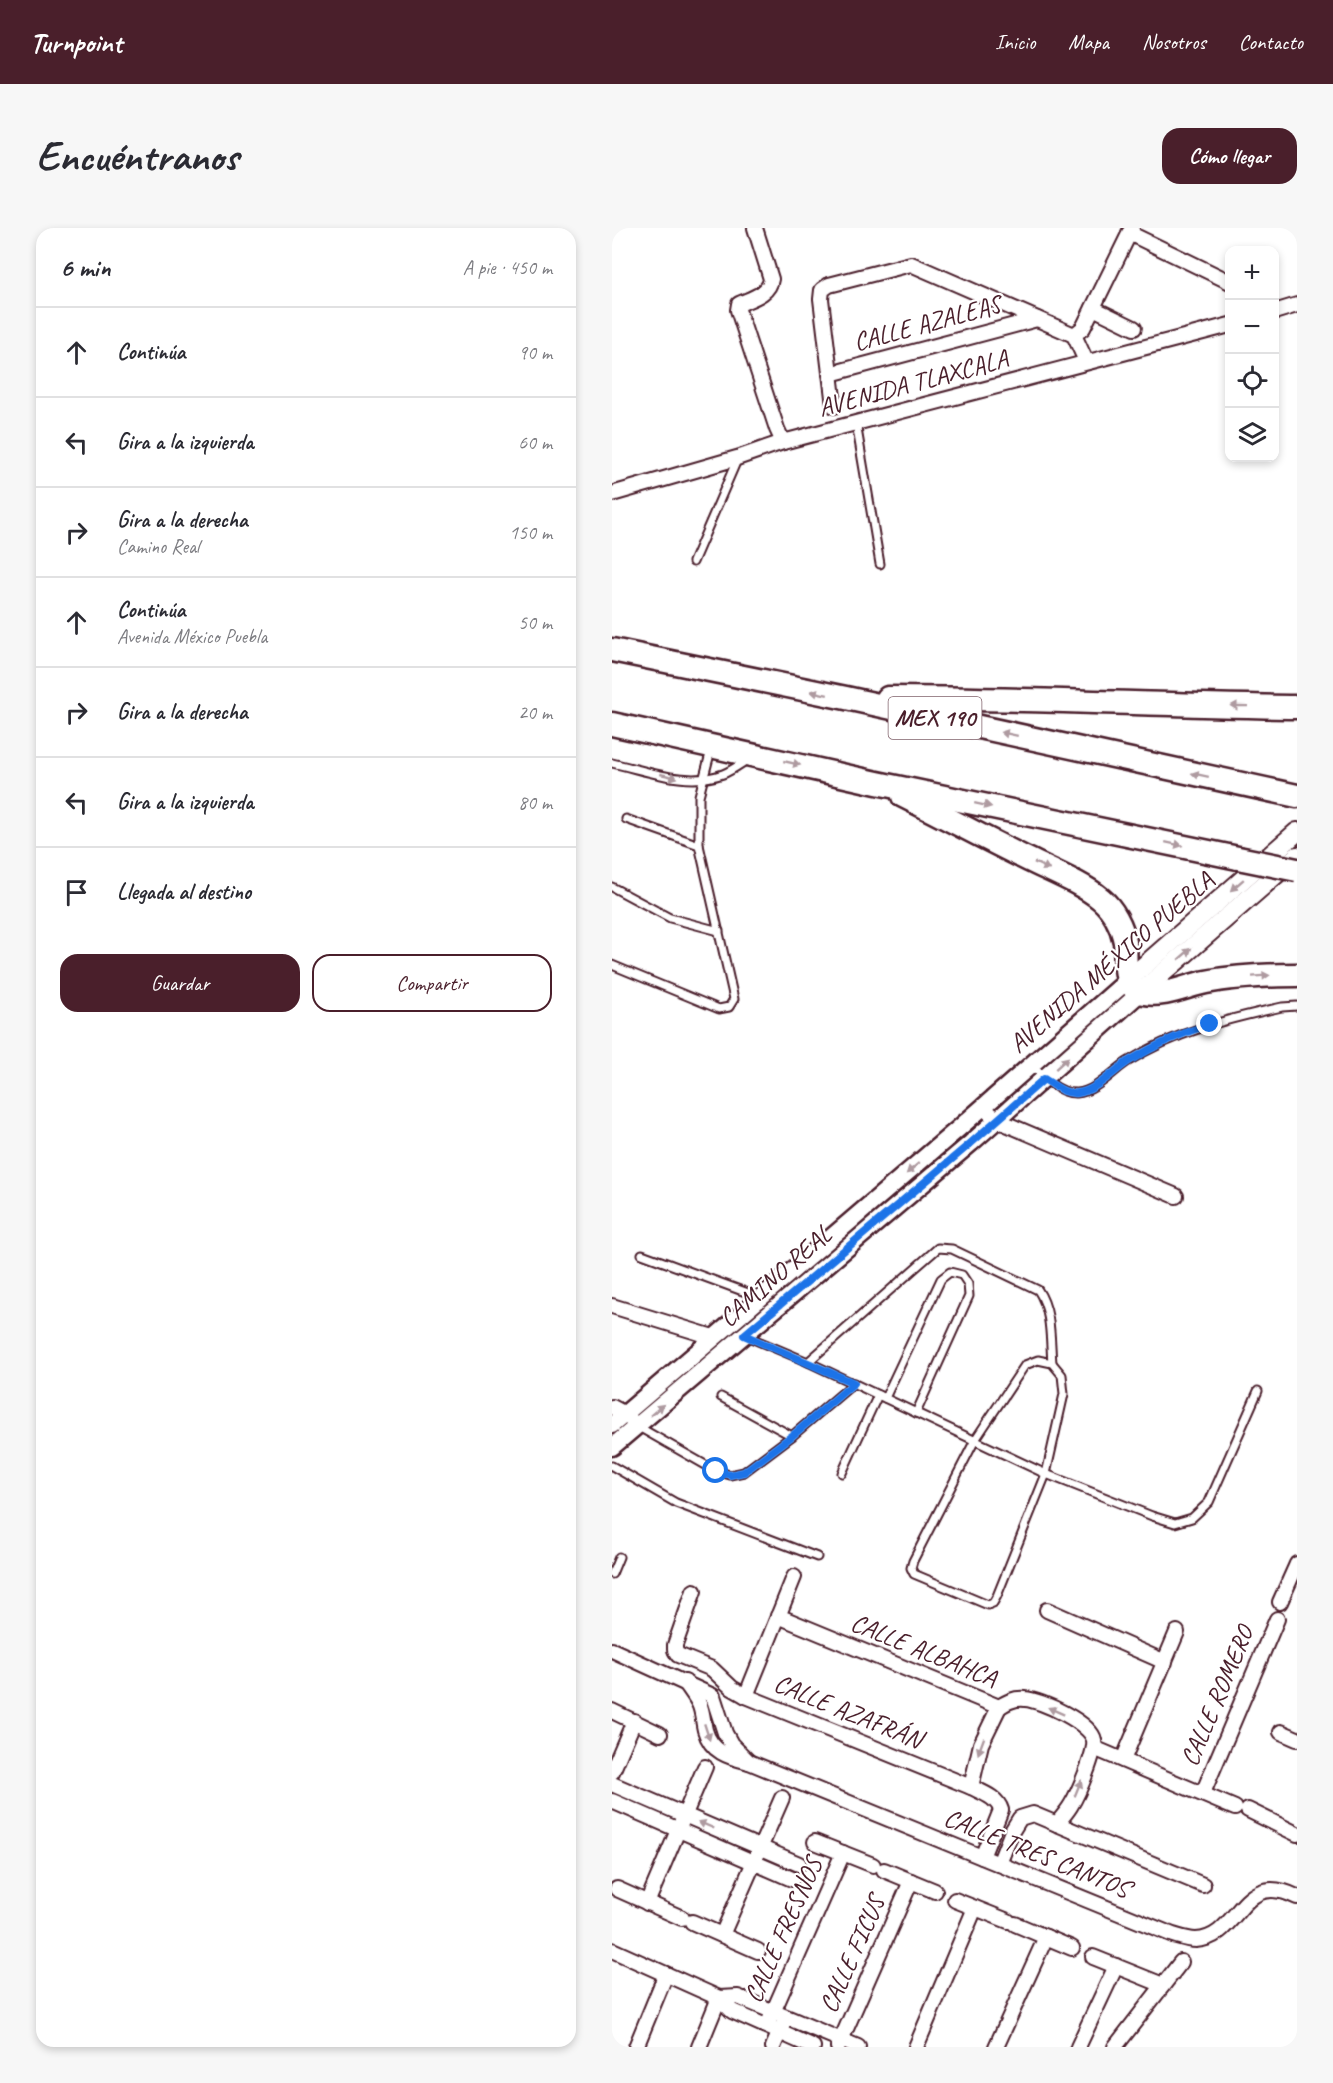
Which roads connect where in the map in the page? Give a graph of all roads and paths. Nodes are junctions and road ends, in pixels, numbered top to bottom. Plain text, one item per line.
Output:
1 (755, 228) edge
2 (1131, 230) edge
3 (1225, 279) edge
4 (1297, 305) edge
5 (1093, 308) junction
6 (1279, 311) edge
7 (1037, 320) junction
8 (1225, 326) edge
9 (1134, 328) dead end
10 (1074, 335) junction
11 (1086, 361) junction
12 (830, 374) junction
13 (834, 406) dead end
14 (856, 423) junction
15 (783, 442) junction
16 (737, 458) junction
17 (612, 494) edge
18 (693, 562) dead end
19 (880, 564) dead end
20 (612, 650) edge
21 (846, 698) junction
22 (1297, 706) edge
23 (617, 729) edge
24 (712, 746) junction
25 (756, 755) junction
26 (612, 763) edge
27 (702, 779) junction
28 (878, 783) junction
29 (1297, 796) edge
30 (626, 819) dead end
31 (1297, 832) edge
32 (699, 845) junction
33 (1297, 856) edge
34 (1297, 870) edge
35 (612, 887) edge
36 (718, 931) junction
37 (612, 965) edge
38 (1297, 975) edge
39 (1135, 986) junction
40 (1297, 1006) edge
41 (1032, 1065) junction
42 (1044, 1079) junction
43 (983, 1107) junction
44 (997, 1120) junction
45 (958, 1129) joint
46 (971, 1143) joint
47 (1176, 1196) dead end
48 (642, 1254) dead end
49 (761, 1298) junction
50 (612, 1306) edge
51 (744, 1335) junction
52 (713, 1337) junction
53 (808, 1362) junction
54 (1052, 1363) junction
55 (854, 1383) junction
56 (1258, 1391) dead end
57 (882, 1396) junction
58 (721, 1397) dead end
59 (916, 1413) junction
60 (616, 1415) edge
61 (637, 1426) junction
62 (792, 1436) junction
63 (975, 1440) junction
64 (612, 1447) edge
65 (612, 1466) edge
66 (842, 1473) dead end
67 (1046, 1473) junction
68 (619, 1557) dead end
69 (817, 1557) dead end
70 (1297, 1564) edge
71 (612, 1574) edge
72 (794, 1577) dead end
73 (694, 1591) dead end
74 (1280, 1602) dead end
75 (1047, 1610) dead end
76 (778, 1616) junction
77 (1276, 1618) dead end
78 (1177, 1632) dead end
79 (612, 1650) edge
80 (1164, 1662) junction
81 (746, 1696) junction
82 (999, 1707) junction
83 (612, 1711) edge
84 (634, 1721) junction
85 (1281, 1732) dead end
86 (660, 1734) dead end
87 (1297, 1739) edge
88 (1094, 1748) junction
89 (1123, 1760) junction
90 (705, 1767) dead end
91 (612, 1772) edge
92 (612, 1784) edge
93 (971, 1787) junction
94 (1203, 1793) junction
95 (782, 1798) dead end
96 (612, 1801) edge
97 (684, 1815) junction
98 (1057, 1824) junction
99 (995, 1825) junction
100 (678, 1829) junction
101 (1012, 1831) junction
102 (1297, 1834) edge
103 (815, 1842) dead end
104 (760, 1847) junction
105 (843, 1853) junction
106 (982, 1857) junction
107 (754, 1862) junction
108 (799, 1864) dead end
109 (999, 1864) junction
110 (792, 1879) dead end
111 (911, 1881) junction
112 (1203, 1885) dead end
113 (617, 1889) dead end
114 (935, 1891) dead end
115 (1297, 1897) edge
116 (955, 1900) dead end
117 (647, 1903) junction
118 (975, 1908) junction
119 (722, 1935) junction
120 (1046, 1937) junction
121 (1072, 1948) dead end
122 (612, 1950) edge
123 (758, 1951) dead end
124 (1093, 1957) dead end
125 (1181, 1962) dead end
126 (1116, 1966) junction
127 (666, 1974) junction
128 (1163, 1985) junction
129 (719, 1998) junction
130 (780, 2014) junction
131 (773, 2029) junction
132 (848, 2045) edge
133 (636, 2047) edge
134 (699, 2047) edge
135 (773, 2047) edge
136 (813, 2047) edge
137 (916, 2047) edge
138 (996, 2047) edge
139 (1078, 2047) edge
140 (1115, 2047) edge

1 - 15 street
2 - 3 street
2 - 5 street
4 - 6 street
5 - 9 street
5 - 10 street
7 - 10 street
7 - 12 street, CALLE AZALEAS
7 - 12 street
8 - 11 street, AVENIDA TLAXCALA
10 - 11 street
11 - 14 street, AVENIDA TLAXCALA
12 - 13 street
14 - 15 street, AVENIDA TLAXCALA
14 - 19 lane
15 - 16 street, AVENIDA TLAXCALA
16 - 17 street, AVENIDA TLAXCALA
16 - 18 lane
21 -> 20 highway, MEX 190
22 -> 21 highway
29 -> 21 highway, MEX 190
23 - 24 highway
24 - 25 highway
24 - 27 lane
25 - 27 lane
25 -> 28 highway
26 -> 27 lane
27 - 32 lane
28 -> 34 highway, bridge
28 -> 39 highway
30 - 32 lane
31 -> 39 main road, AVENIDA MÉXICO PUEBLA
32 - 36 lane
39 -> 33 main road, AVENIDA MÉXICO PUEBLA
35 - 36 lane
36 - 37 lane
39 -> 38 highway
39 - 41 street, AVENIDA MÉXICO PUEBLA
42 -> 39 street, AVENIDA MÉXICO PUEBLA
40 - 42 lane
41 - 42 lane
41 - 43 street, AVENIDA MÉXICO PUEBLA
42 - 44 street, AVENIDA MÉXICO PUEBLA
43 - 44 street
43 - 45 street, AVENIDA MÉXICO PUEBLA
44 - 46 street, AVENIDA MÉXICO PUEBLA
44 - 47 street
45 -> 49 street, CAMINO REAL
46 - 51 street, CAMINO REAL
48 - 49 lane
49 - 52 street, CAMINO REAL
50 - 52 street
51 - 53 lane
61 -> 51 street, CAMINO REAL
52 - 60 street, CAMINO REAL
53 - 54 lane
53 - 55 lane
54 - 63 lane
54 - 67 lane
55 - 57 lane
55 - 62 lane
56 - 67 lane
57 - 59 lane
57 - 59 lane
57 - 66 lane
58 - 62 lane
59 - 63 lane
60 - 61 street
61 - 62 lane
61 - 64 street, CAMINO REAL
63 - 67 lane
63 - 67 lane
65 - 69 lane
68 - 71 lane
70 - 74 street
72 - 76 street
73 - 81 street, CALLE AZAFRÁN
75 - 80 street
76 - 81 street
76 - 82 street, CALLE ALBAHCA
77 - 94 street, CALLE ROMERO
78 - 80 street
79 - 106 street, CALLE TRES CANTOS
80 - 89 street
81 - 93 street, CALLE AZAFRÁN
88 -> 82 street, CALLE ALBAHCA
82 -> 93 street
83 - 84 street
84 - 86 street
84 - 91 street
85 - 87 street
88 - 89 street
98 -> 88 street
89 - 94 street
90 - 97 street
92 - 97 street
93 - 99 street, CALLE AZAFRÁN
94 - 102 street
95 - 104 street
96 - 100 street
97 - 100 street
104 -> 97 street
98 - 101 street
98 - 112 street
99 - 101 street
99 - 106 street
100 - 107 street
100 - 117 street
101 - 109 street
103 - 105 street
104 - 107 street
104 - 108 street
105 - 111 street
105 - 130 street, CALLE FRESNOS
106 - 109 street, CALLE TRES CANTOS
107 - 110 street
107 - 119 street
109 - 115 street, CALLE TRES CANTOS
111 - 114 street
111 - 132 street, CALLE FICUS
113 - 117 street
116 - 118 street
117 - 119 street
118 - 120 street
118 - 137 street
119 - 123 street
120 - 121 street
120 - 138 street
122 - 127 street
124 - 126 street
125 - 128 street
126 - 128 street
126 - 139 street
127 - 129 street
127 - 133 street
128 - 140 street
129 - 130 street
129 - 131 street
129 - 134 street
130 - 131 street, CALLE FRESNOS
130 - 132 street
131 - 135 street, CALLE FRESNOS
131 - 136 street

